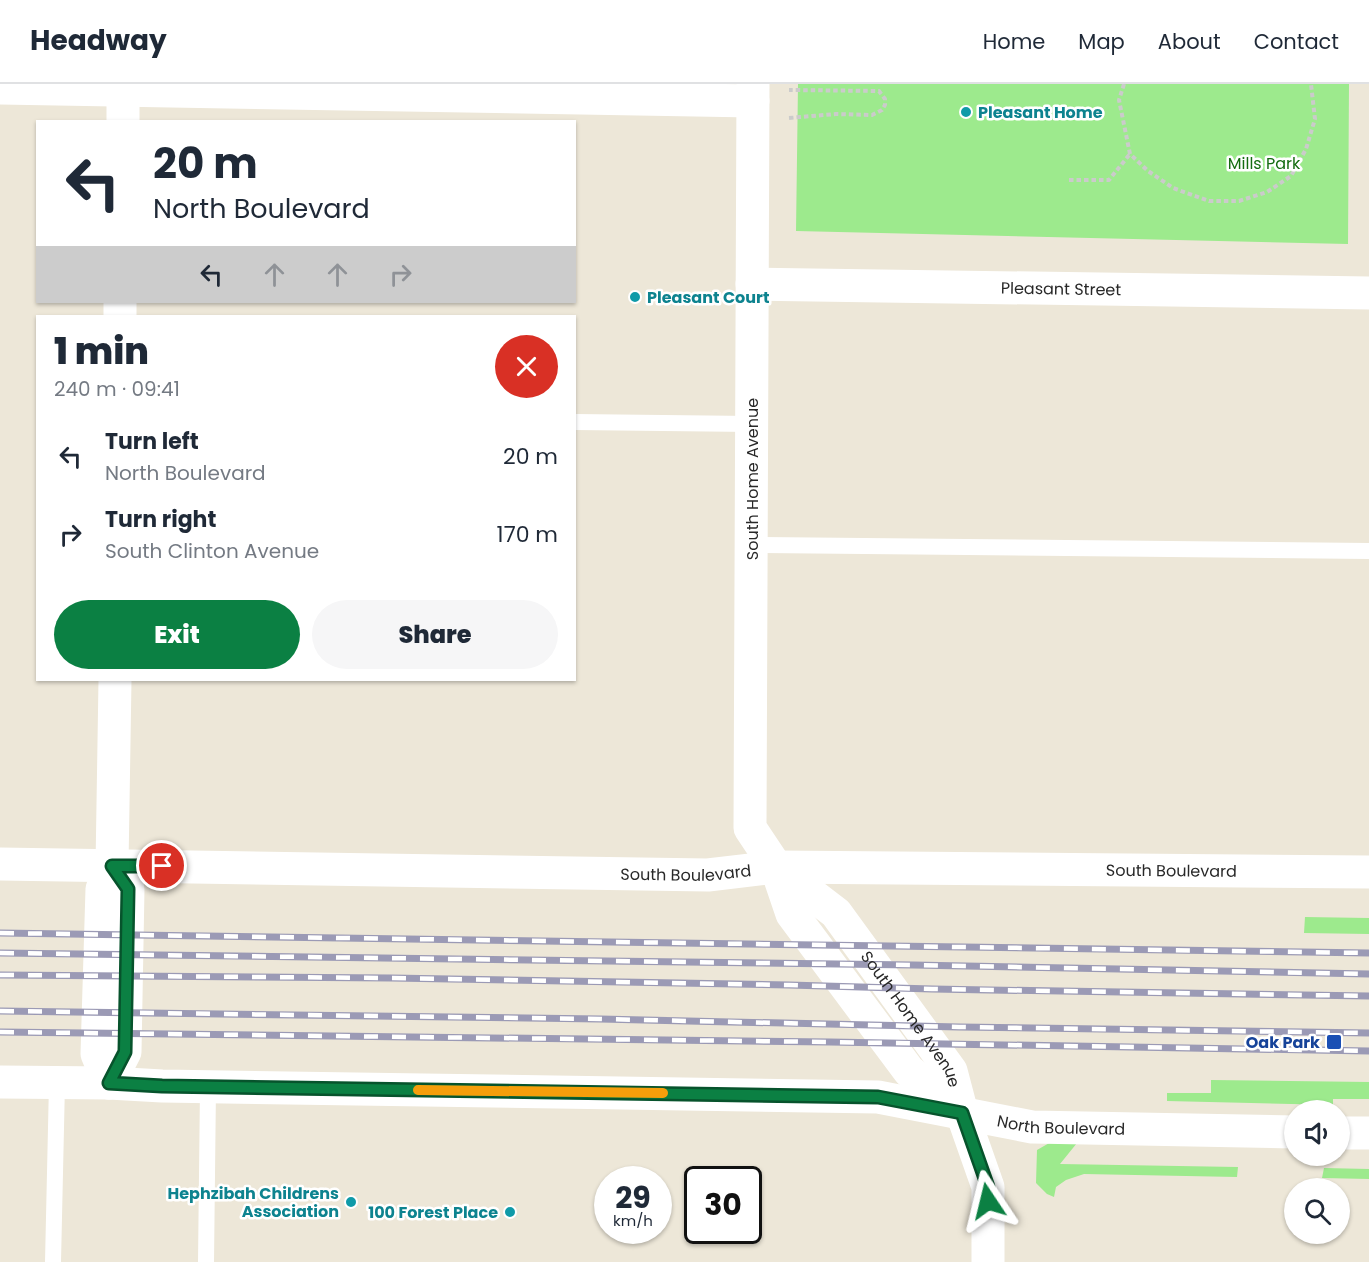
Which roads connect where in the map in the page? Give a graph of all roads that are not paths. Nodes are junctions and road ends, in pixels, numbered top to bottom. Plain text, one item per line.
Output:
1 (123, 87) edge
2 (0, 88) edge
3 (753, 92) edge
4 (123, 120) edge
5 (752, 284) junction
6 (1369, 293) edge
7 (576, 422) edge
8 (752, 424) junction
9 (751, 545) junction
10 (1369, 551) edge
11 (115, 681) edge
12 (0, 864) edge
13 (112, 866) junction
14 (776, 867) junction
15 (1369, 872) edge
16 (0, 1082) edge
17 (57, 1083) junction
18 (109, 1083) junction
19 (208, 1087) junction
20 (962, 1113) junction
21 (1284, 1132) edge
22 (1350, 1133) edge
23 (1369, 1133) edge
24 (54, 1262) edge
25 (206, 1262) edge
26 (988, 1262) edge

1 - 2 street
1 - 3 street
1 - 4 street
3 - 5 street, South Home Avenue
5 - 6 street, Pleasant Street
5 - 8 street, South Home Avenue
7 - 8 lane
8 - 9 street, South Home Avenue
9 - 10 lane
9 - 14 street, South Home Avenue
11 - 13 street
12 - 13 street, South Boulevard
13 - 14 street, South Boulevard
13 - 18 street
14 - 15 street, South Boulevard
14 - 20 street, South Home Avenue
16 - 17 street, North Boulevard
17 - 18 street, North Boulevard
17 - 24 lane
18 - 19 street, North Boulevard
19 - 20 street, North Boulevard
19 - 25 lane
20 - 21 street, North Boulevard
20 - 26 street
22 - 23 street

